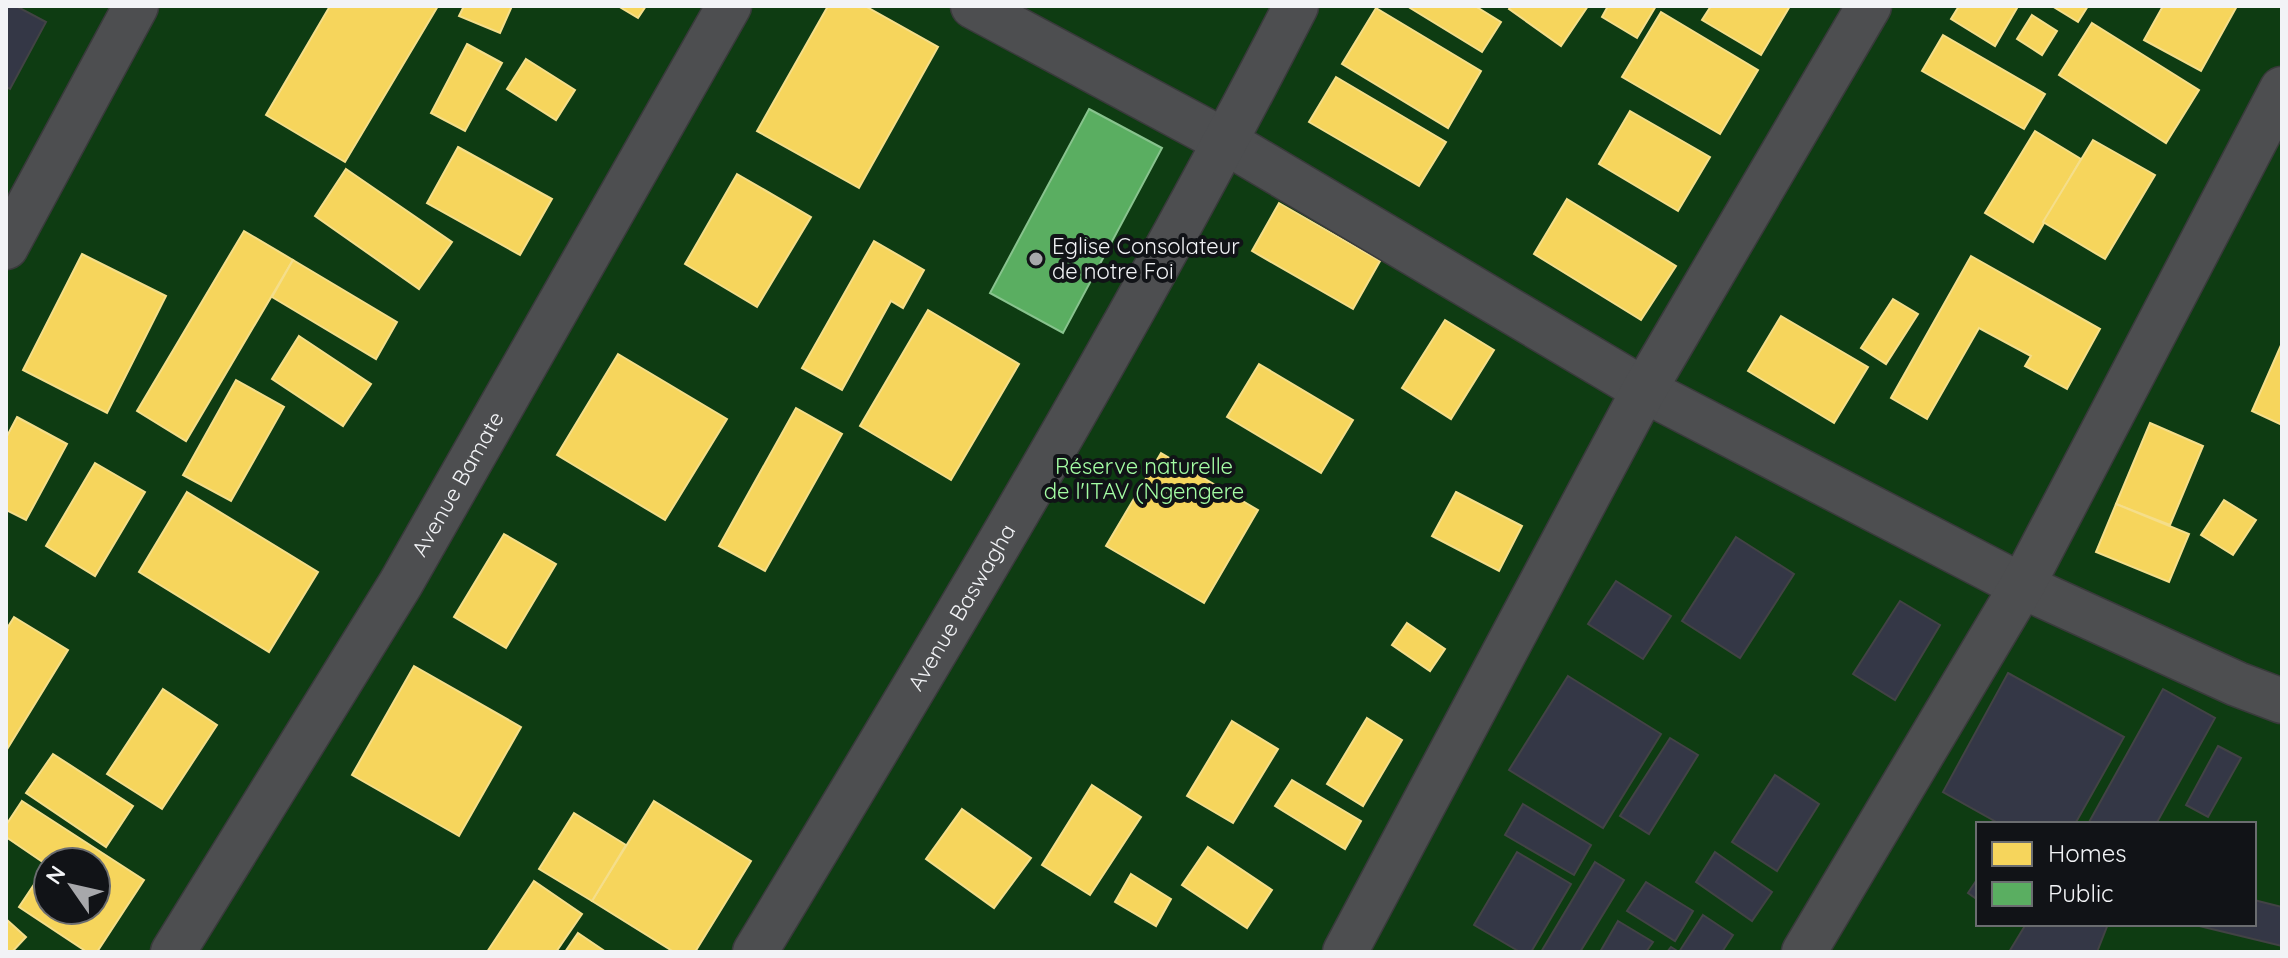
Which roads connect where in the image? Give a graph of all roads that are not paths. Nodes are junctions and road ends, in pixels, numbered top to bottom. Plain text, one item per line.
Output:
1 (136, 6) edge
2 (729, 6) edge
3 (973, 6) edge
4 (1296, 6) edge
5 (1869, 6) edge
6 (2282, 89) edge
7 (1226, 142) junction
8 (6, 247) edge
9 (1644, 390) junction
10 (2022, 586) junction
11 (2282, 701) edge
12 (173, 952) edge
13 (755, 952) edge
14 (1345, 952) edge
15 (1804, 952) edge

1 - 8 street
2 - 12 street, Avenue Bamate
3 - 7 street
4 - 7 street, Avenue Baswagha
5 - 9 street
6 - 10 street
7 - 9 street
7 - 13 street, Avenue Baswagha
9 - 10 street
9 - 14 street
10 - 11 street
10 - 15 street

